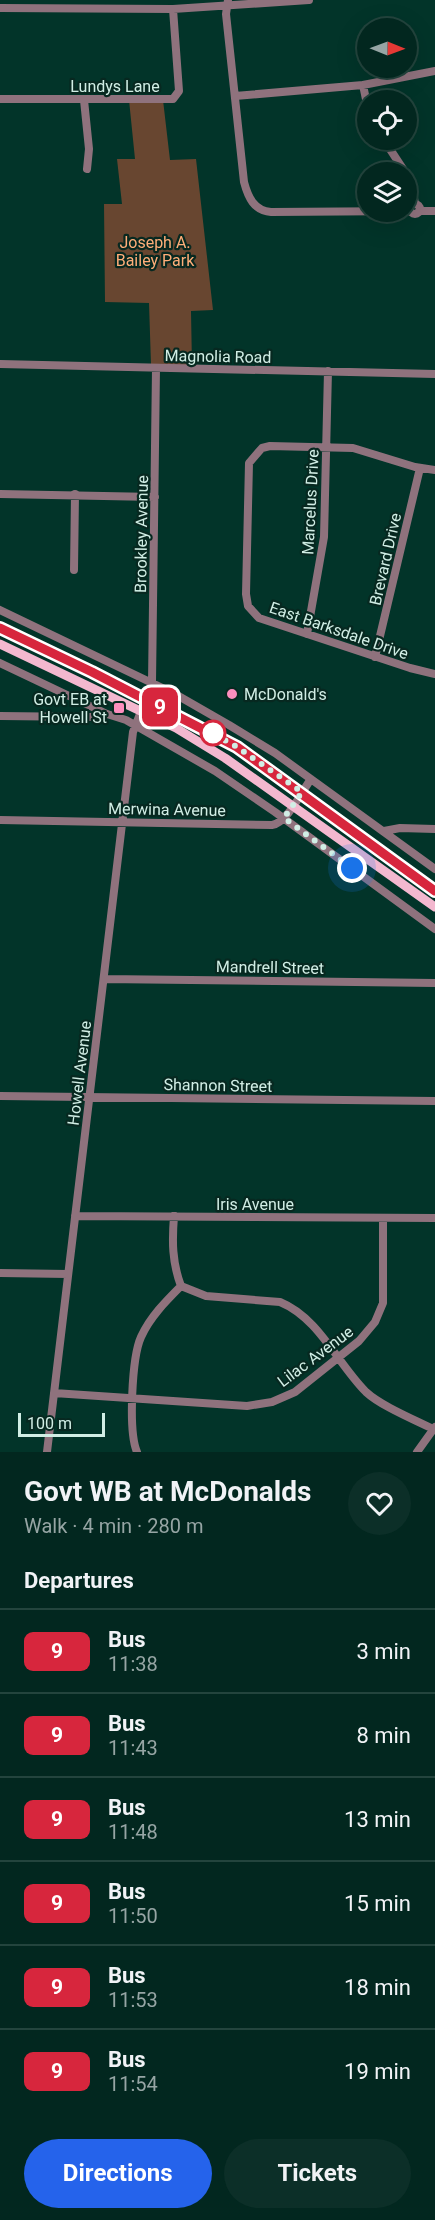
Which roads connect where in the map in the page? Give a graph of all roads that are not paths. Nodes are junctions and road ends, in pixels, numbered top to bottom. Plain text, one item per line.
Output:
1 (309, 0) edge
2 (228, 3) edge
3 (80, 4) edge
4 (0, 8) edge
5 (173, 9) junction
6 (435, 70) edge
7 (363, 85) junction
8 (364, 90) edge
9 (235, 96) junction
10 (0, 99) edge
11 (84, 100) junction
12 (87, 169) dead end
13 (417, 209) edge
14 (357, 210) edge
15 (435, 211) edge
16 (0, 364) edge
17 (156, 368) junction
18 (328, 371) junction
19 (435, 374) edge
20 (327, 447) junction
21 (420, 468) junction
22 (435, 470) edge
23 (0, 494) edge
24 (75, 494) junction
25 (155, 497) junction
26 (74, 570) dead end
27 (0, 610) edge
28 (0, 628) edge
29 (307, 634) junction
30 (0, 644) edge
31 (375, 657) junction
32 (0, 663) edge
33 (435, 674) edge
34 (152, 683) junction
35 (146, 700) junction
36 (141, 711) junction
37 (107, 714) junction
38 (0, 716) edge
39 (135, 726) junction
40 (311, 779) junction
41 (302, 792) junction
42 (293, 805) junction
43 (284, 818) junction
44 (0, 820) edge
45 (123, 822) junction
46 (435, 829) edge
47 (384, 831) junction
48 (435, 869) edge
49 (435, 891) edge
50 (435, 907) edge
51 (435, 929) edge
52 (104, 979) junction
53 (435, 983) edge
54 (0, 1096) edge
55 (90, 1097) junction
56 (435, 1101) edge
57 (75, 1216) junction
58 (174, 1216) junction
59 (383, 1218) junction
60 (435, 1218) edge
61 (4, 1273) edge
62 (68, 1274) junction
63 (181, 1286) junction
64 (338, 1358) junction
65 (54, 1393) junction
66 (133, 1398) junction
67 (434, 1429) edge
68 (47, 1452) edge
69 (136, 1452) edge
70 (417, 1452) edge

1 - 2 street
2 - 5 street
2 - 9 street
3 - 4 street
3 - 5 street
5 - 11 street, Lundys Lane
6 - 7 street
7 - 8 street
7 - 9 street
9 - 14 street
10 - 11 street, Lundys Lane
11 - 12 street
13 - 15 street
16 - 17 street, Magnolia Road
17 - 18 street, Magnolia Road
17 - 25 street, Brookley Avenue
18 - 19 street, Magnolia Road
18 - 20 street, Marcelus Drive
20 - 21 street
20 - 29 street, Marcelus Drive
20 - 29 street, East Barksdale Drive
21 - 22 street
21 - 31 street, Brevard Drive
23 - 24 street
24 - 25 street
24 - 26 street
25 - 34 street, Brookley Avenue
27 - 34 street
28 - 35 main road
29 - 31 street, East Barksdale Drive
30 - 36 main road
31 - 33 street, East Barksdale Drive
32 - 37 street
34 - 35 street, Brookley Avenue
34 - 40 street
35 - 36 street, Howell Avenue
35 - 41 main road
36 - 39 street, Howell Avenue
36 - 42 main road
37 - 38 street
37 - 39 street
39 - 43 street
39 - 45 street, Howell Avenue
40 - 41 street
40 - 47 street
41 - 42 street
41 - 49 main road
42 - 43 street
42 - 50 main road
43 - 45 street, Merwina Avenue
43 - 51 street
44 - 45 street, Merwina Avenue
45 - 52 street, Howell Avenue
46 - 47 street
47 - 48 street
52 - 53 street, Mandrell Street
52 - 55 street, Howell Avenue
54 - 55 street, Shannon Street
55 - 56 street, Shannon Street
55 - 57 street, Howell Avenue
57 - 58 street, Iris Avenue
57 - 62 street, Howell Avenue
58 - 59 street, Iris Avenue
58 - 63 street
59 - 60 street, Iris Avenue
59 - 64 street, Lilac Avenue
61 - 62 street
62 - 65 street, Howell Avenue
63 - 64 street
63 - 66 street
64 - 66 street, Lilac Avenue
64 - 67 street
65 - 66 street, Lilac Avenue
65 - 68 street, Howell Avenue
66 - 69 street
67 - 70 street

